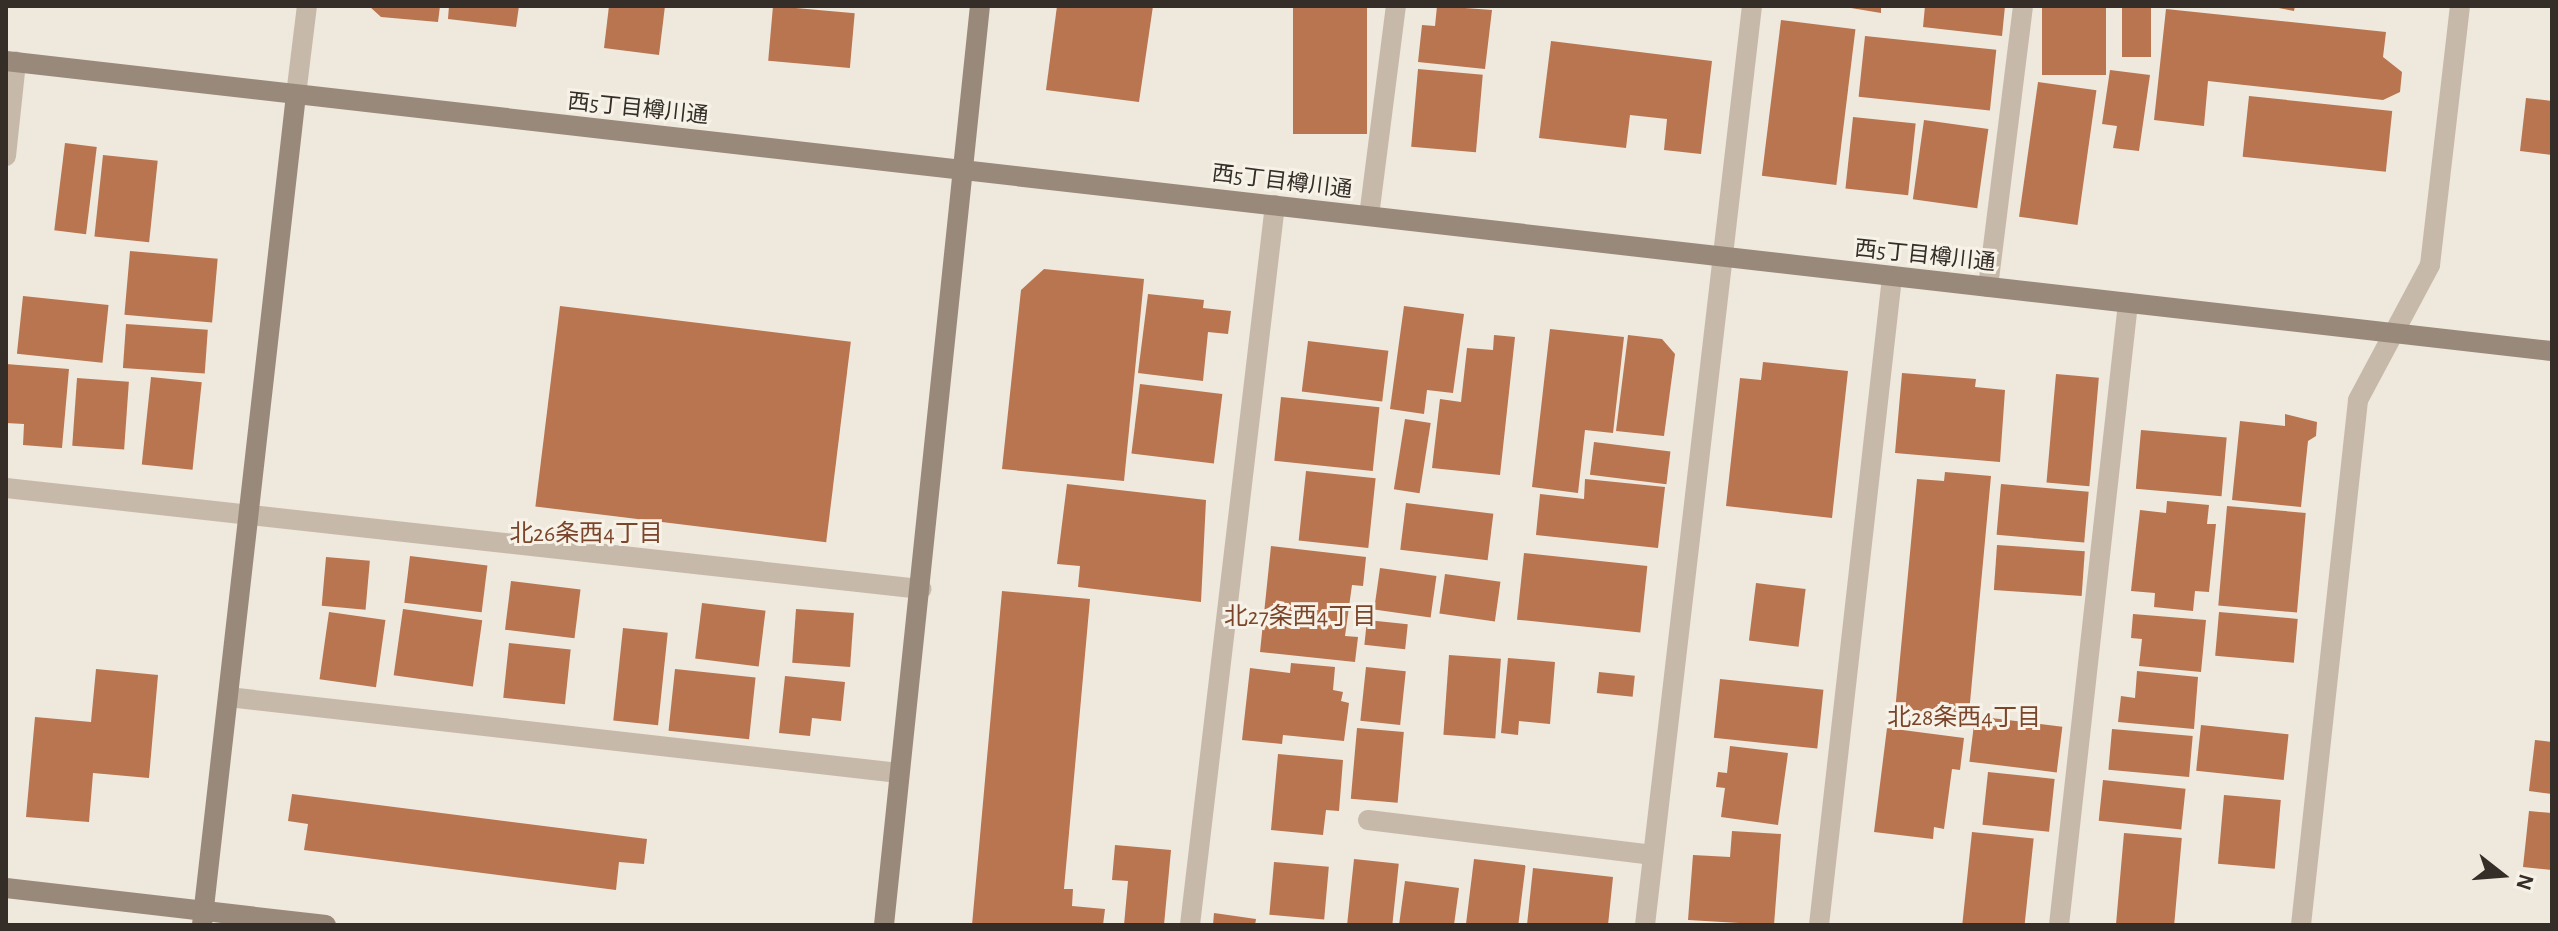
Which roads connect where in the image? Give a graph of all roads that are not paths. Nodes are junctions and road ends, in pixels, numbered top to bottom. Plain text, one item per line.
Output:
1 (307, 6) edge
2 (980, 6) edge
3 (1396, 6) edge
4 (1752, 6) edge
5 (2023, 6) edge
6 (2460, 6) edge
7 (11, 62) edge
8 (296, 95) junction
9 (6, 156) edge
10 (961, 169) junction
11 (1275, 205) junction
12 (1369, 216) junction
13 (1723, 257) junction
14 (1892, 277) junction
15 (1988, 287) junction
16 (2128, 303) junction
17 (2395, 333) junction
18 (2552, 351) edge
19 (6, 488) edge
20 (249, 515) junction
21 (921, 589) junction
22 (228, 697) junction
23 (899, 773) junction
24 (1368, 820) dead end
25 (1653, 855) junction
26 (6, 888) edge
27 (203, 918) edge
28 (326, 925) edge
29 (884, 925) edge
30 (1190, 925) edge
31 (1645, 925) edge
32 (1819, 925) edge
33 (2059, 925) edge
34 (2301, 925) edge

1 - 8 street
2 - 10 street
3 - 12 street
4 - 13 street
5 - 15 street
6 - 17 street
7 - 8 street, 西5丁目樽川通
7 - 9 street
8 - 10 street, 西5丁目樽川通
8 - 20 street
10 - 11 street, 西5丁目樽川通
10 - 21 street
11 - 12 street, 西5丁目樽川通
11 - 30 street
12 - 13 street, 西5丁目樽川通
13 - 14 street, 西5丁目樽川通
13 - 25 street
14 - 15 street, 西5丁目樽川通
14 - 32 street
15 - 16 street, 西5丁目樽川通
16 - 17 street, 西5丁目樽川通
16 - 33 street
17 - 18 street, 西5丁目樽川通
17 - 34 street
19 - 20 street
20 - 21 street
20 - 22 street
21 - 23 street
22 - 23 street
22 - 27 street
23 - 29 street
24 - 25 street
25 - 31 street
26 - 27 street
27 - 28 street

